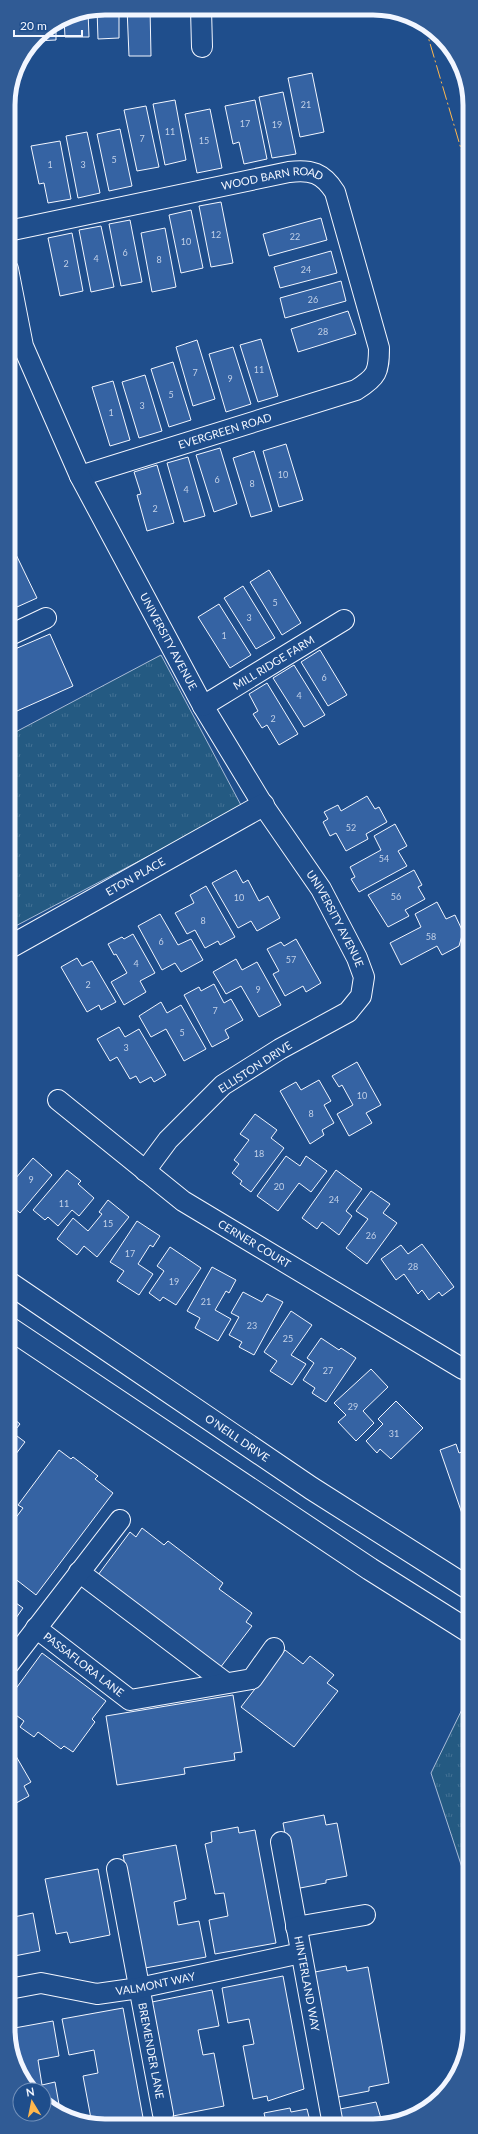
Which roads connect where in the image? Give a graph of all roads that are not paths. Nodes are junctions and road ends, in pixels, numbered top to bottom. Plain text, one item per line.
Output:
1 (201, 15) edge
2 (202, 46) dead end
3 (15, 230) edge
4 (16, 348) edge
5 (369, 382) joint
6 (80, 476) junction
7 (46, 618) dead end
8 (344, 620) dead end
9 (15, 633) edge
10 (203, 706) junction
11 (263, 805) junction
12 (15, 944) edge
13 (361, 996) joint
14 (58, 1100) dead end
15 (145, 1172) junction
16 (15, 1287) edge
17 (15, 1332) edge
18 (463, 1369) dead end
19 (120, 1520) dead end
20 (80, 1572) junction
21 (463, 1585) edge
22 (36, 1628) junction
23 (463, 1628) edge
24 (274, 1648) dead end
25 (15, 1656) edge
26 (226, 1683) junction
27 (281, 1842) dead end
28 (116, 1869) dead end
29 (365, 1915) dead end
30 (296, 1927) junction
31 (301, 1953) junction
32 (15, 1988) edge
33 (139, 1988) junction
34 (163, 2114) dead end
35 (332, 2119) edge

1 - 2 street
3 - 5 street, WOOD BARN ROAD
4 - 6 street, UNIVERSITY AVENUE
5 - 6 street, EVERGREEN ROAD
6 - 10 street, UNIVERSITY AVENUE
7 - 9 street
8 - 10 street, MILL RIDGE FARM
10 - 11 street, UNIVERSITY AVENUE
11 - 12 main road, ETON PLACE
11 - 13 street, UNIVERSITY AVENUE
13 - 15 street, ELLISTON DRIVE
14 - 15 street, CERNER COURT
15 - 18 street, CERNER COURT
16 - 21 main road, O'NEILL DRIVE
17 - 23 main road
19 - 20 street, PASSAFLORA LANE
20 - 22 street, PASSAFLORA LANE
20 - 26 street
22 - 25 street, PASSAFLORA LANE
22 - 26 street, PASSAFLORA LANE
24 - 26 street, PASSAFLORA LANE
27 - 30 street, HINTERLAND WAY
28 - 33 street, BREMENDER LANE
29 - 30 street
30 - 31 street, HINTERLAND WAY
31 - 33 street, VALMONT WAY
31 - 35 street, HINTERLAND WAY
32 - 33 street, VALMONT WAY
33 - 34 street, BREMENDER LANE

